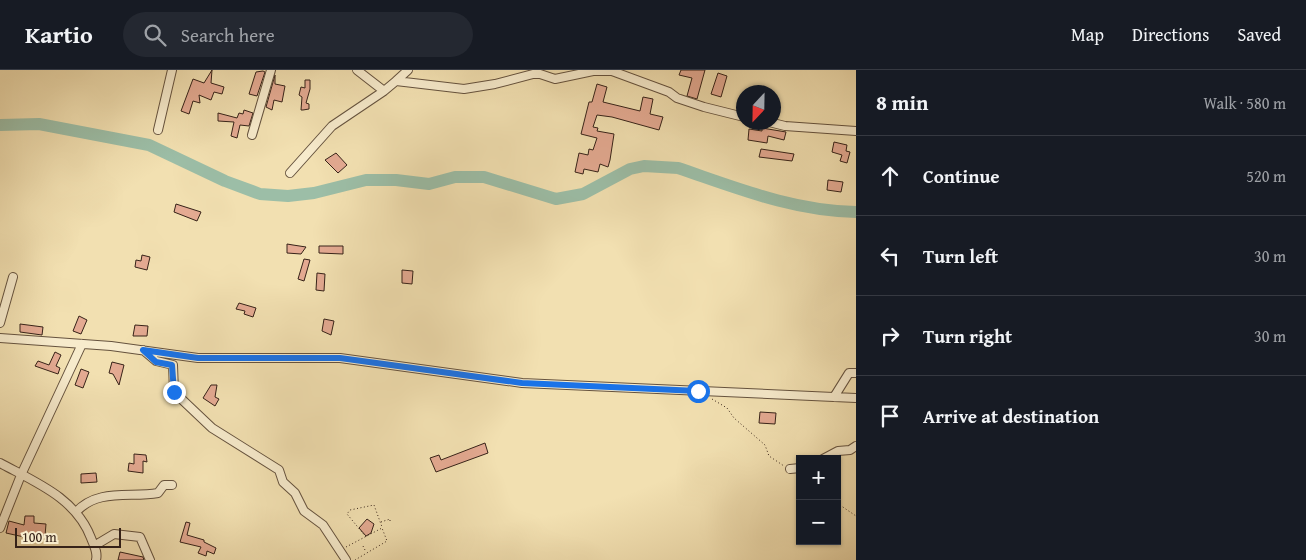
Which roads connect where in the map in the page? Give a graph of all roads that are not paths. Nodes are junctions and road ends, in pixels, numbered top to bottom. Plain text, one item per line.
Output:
1 (172, 70) edge
2 (271, 70) edge
3 (357, 70) edge
4 (371, 70) edge
5 (408, 70) edge
6 (593, 70) edge
7 (368, 79) junction
8 (396, 81) junction
9 (384, 90) junction
10 (736, 115) edge
11 (781, 125) edge
12 (158, 130) dead end
13 (856, 131) edge
14 (252, 135) dead end
15 (290, 173) dead end
16 (13, 277) dead end
17 (0, 323) edge
18 (0, 338) edge
19 (82, 344) junction
20 (143, 350) junction
21 (856, 372) edge
22 (834, 396) junction
23 (856, 398) edge
24 (856, 446) edge
25 (830, 455) edge
26 (0, 463) edge
27 (796, 469) edge
28 (790, 470) road end
29 (21, 474) junction
30 (172, 485) dead end
31 (76, 512) junction
32 (0, 528) edge
33 (94, 546) junction
34 (96, 560) edge
35 (150, 560) edge
36 (346, 560) edge

1 - 12 street
2 - 14 street
3 - 7 street
4 - 7 street
5 - 8 street
6 - 8 street
6 - 10 street
7 - 9 street
8 - 9 street
9 - 15 street
11 - 13 street
16 - 17 street
18 - 19 street
19 - 20 street
19 - 29 street
20 - 22 street
20 - 36 street
21 - 22 street
22 - 23 street
24 - 25 street
26 - 29 street
27 - 28 street
29 - 31 street
29 - 32 street
30 - 31 street
31 - 33 street
33 - 34 street
33 - 35 street

